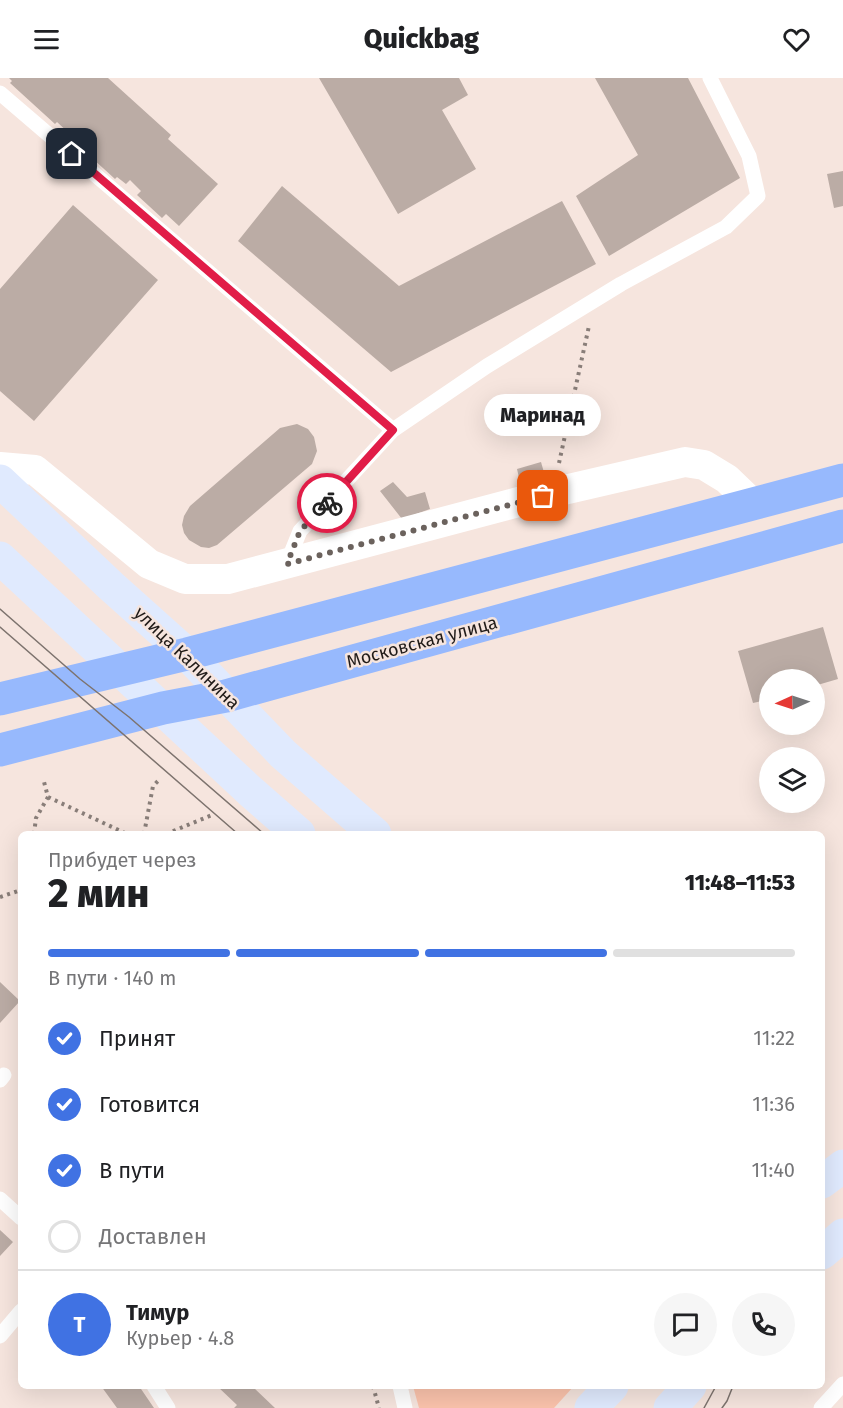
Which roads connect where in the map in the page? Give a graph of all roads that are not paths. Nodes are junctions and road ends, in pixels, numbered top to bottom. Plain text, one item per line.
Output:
1 (710, 78) edge
2 (0, 93) edge
3 (393, 430) junction
4 (0, 467) edge
5 (843, 480) edge
6 (0, 481) edge
7 (753, 504) junction
8 (843, 526) edge
9 (116, 537) junction
10 (74, 549) junction
11 (0, 558) edge
12 (287, 564) junction
13 (188, 654) junction
14 (119, 669) junction
15 (226, 696) junction
16 (0, 699) edge
17 (163, 708) junction
18 (0, 750) edge
19 (296, 831) edge
20 (372, 831) edge
21 (843, 1166) edge
22 (825, 1180) edge
23 (0, 1199) edge
24 (18, 1215) edge
25 (18, 1315) edge
26 (0, 1336) edge
27 (843, 1384) edge
28 (156, 1389) edge
29 (401, 1389) edge
30 (609, 1389) edge
31 (687, 1389) edge
32 (168, 1408) edge
33 (405, 1408) edge
34 (591, 1408) edge
35 (670, 1408) edge
36 (821, 1408) edge

1 - 3 lane
2 - 3 lane
3 - 12 lane
4 - 9 street
5 - 7 highway
6 - 10 street, улица Калинина
7 - 12 street
7 - 13 highway
8 - 15 highway, Московская улица
9 - 10 street
9 - 12 street
10 - 13 street, улица Калинина
11 - 14 street
13 - 14 highway
13 - 15 street, улица Калинина
14 - 16 highway
14 - 17 street
15 - 17 highway, Московская улица
15 - 20 street, улица Калинина
17 - 18 highway, Московская улица
17 - 19 street
21 - 22 street
23 - 24 lane
25 - 26 lane
27 - 36 lane
28 - 32 lane
29 - 33 lane
30 - 34 street
31 - 35 street

